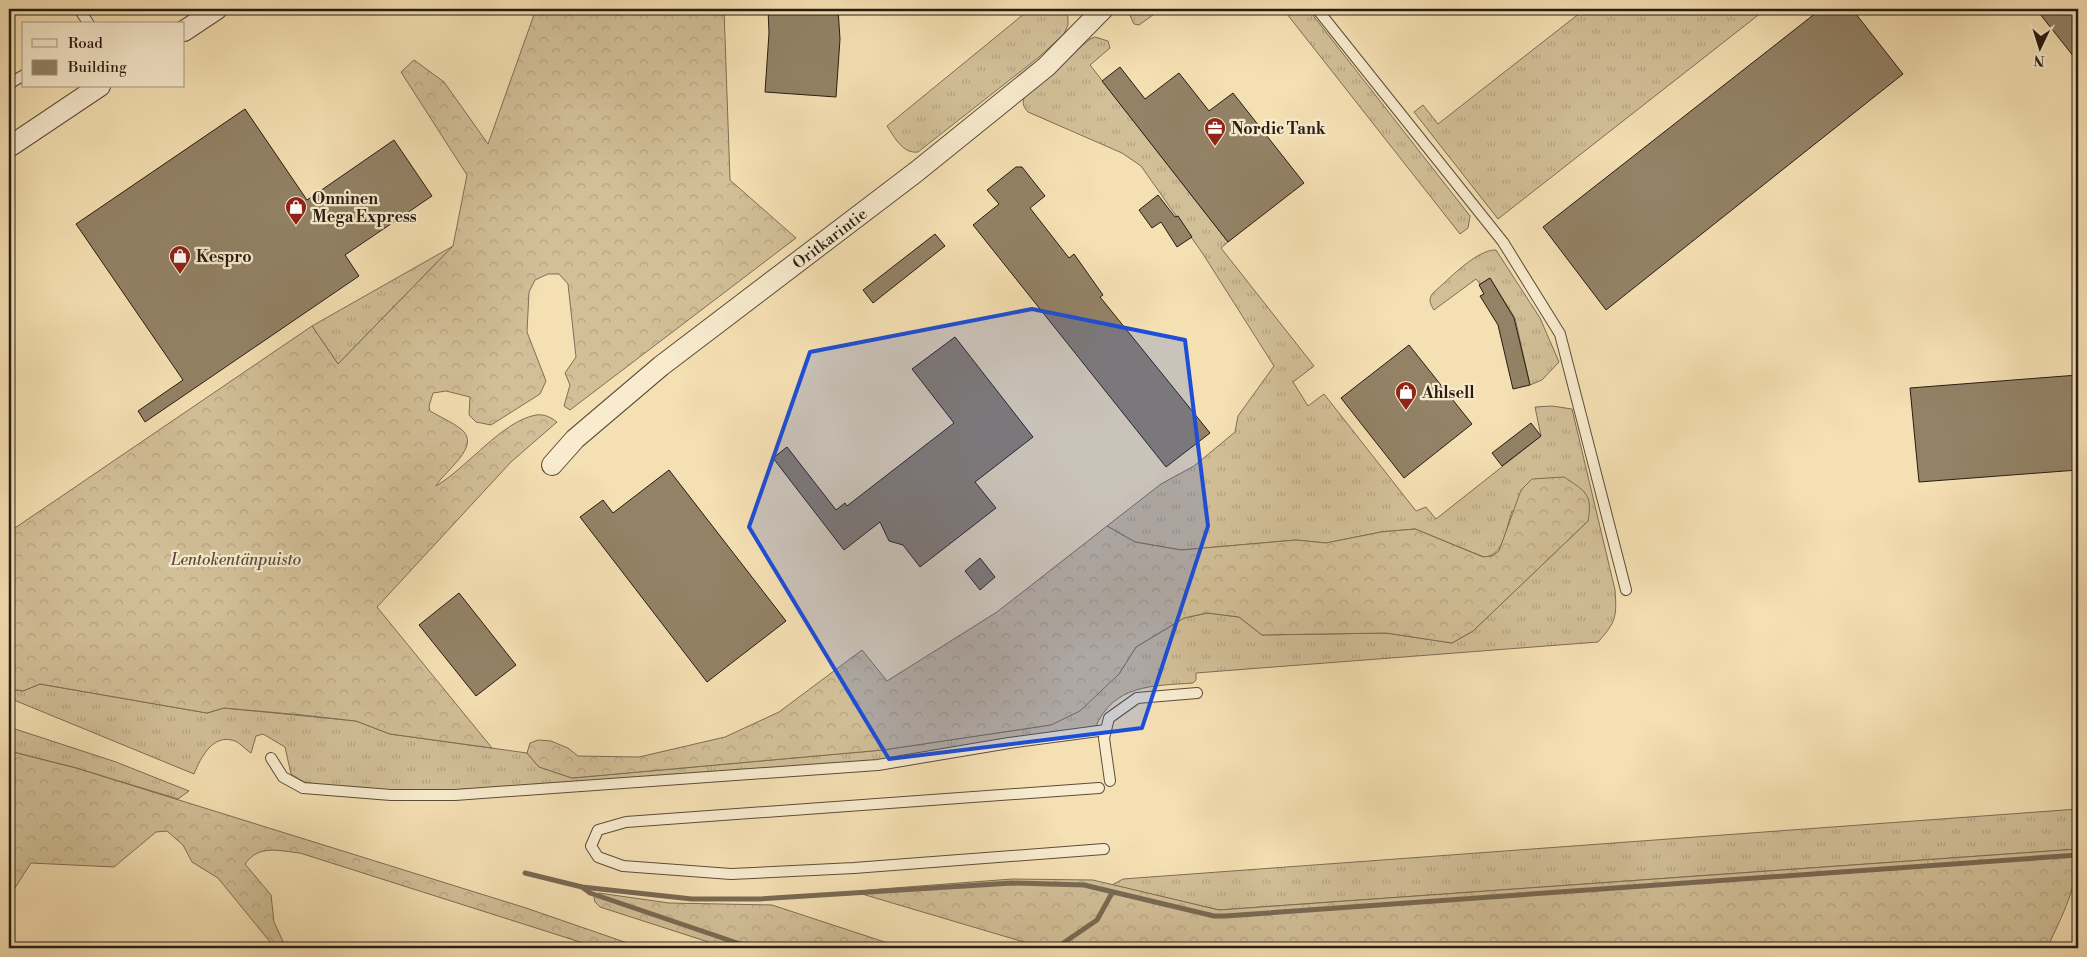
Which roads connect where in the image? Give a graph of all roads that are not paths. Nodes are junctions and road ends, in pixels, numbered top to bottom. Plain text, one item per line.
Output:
1 (79, 9) edge
2 (216, 9) edge
3 (1104, 9) edge
4 (1317, 9) edge
5 (88, 22) edge
6 (185, 30) edge
7 (22, 76) edge
8 (9, 84) edge
9 (97, 88) edge
10 (9, 147) edge
11 (552, 465) dead end
12 (1626, 590) dead end
13 (1197, 692) dead end
14 (1106, 730) junction
15 (271, 758) dead end
16 (1110, 781) dead end
17 (1099, 788) dead end
18 (1104, 849) dead end

1 - 5 lane
2 - 6 street
3 - 11 street, Oritkarintie
4 - 12 lane
7 - 8 lane
9 - 10 street
13 - 14 lane
14 - 15 lane
14 - 16 lane
17 - 18 lane

